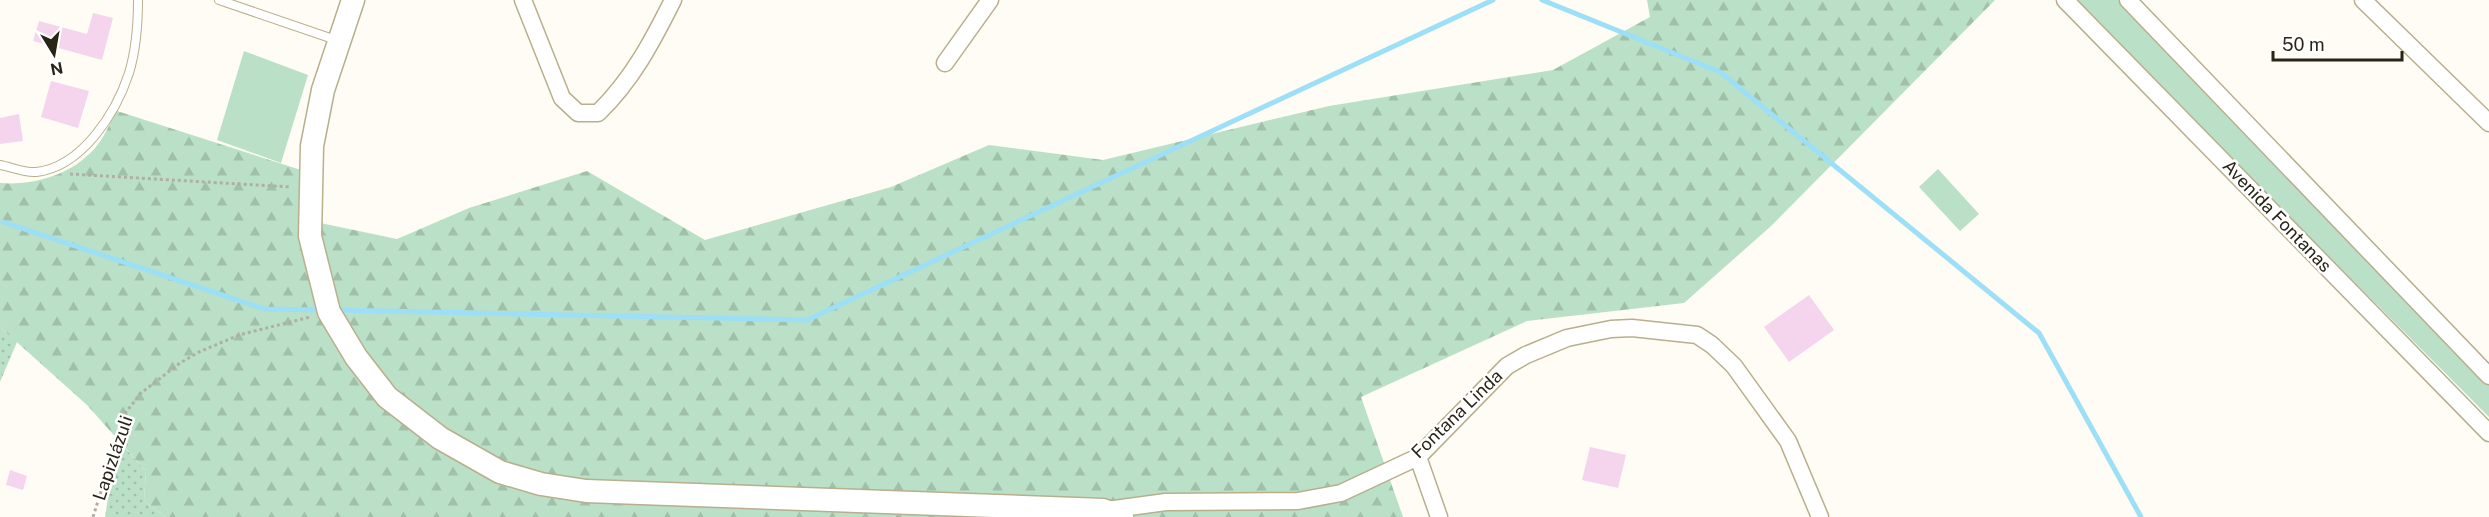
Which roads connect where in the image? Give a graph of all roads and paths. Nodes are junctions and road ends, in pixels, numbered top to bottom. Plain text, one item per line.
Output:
1 (138, 0) edge
2 (219, 0) edge
3 (353, 0) edge
4 (523, 0) edge
5 (673, 0) edge
6 (990, 0) edge
7 (2065, 0) edge
8 (2128, 0) edge
9 (2363, 0) edge
10 (339, 41) junction
11 (945, 63) dead end
12 (2489, 123) edge
13 (0, 165) edge
14 (36, 172) junction
15 (295, 187) dead end
16 (329, 312) junction
17 (2489, 376) edge
18 (2489, 433) edge
19 (1418, 458) junction
20 (1112, 514) edge
21 (93, 517) edge
22 (1439, 517) edge
23 (1820, 517) edge

1 - 14 lane
2 - 10 lane
3 - 10 main road
4 - 5 street
6 - 11 street
7 - 18 street, Avenida Fontanas
8 - 17 street
9 - 12 street
10 - 16 main road
13 - 14 lane
14 - 15 path
16 - 20 main road
16 - 21 path, Lapizlázuli
19 - 20 street, Fontana Linda
19 - 22 street
19 - 23 street, Fontana Linda

